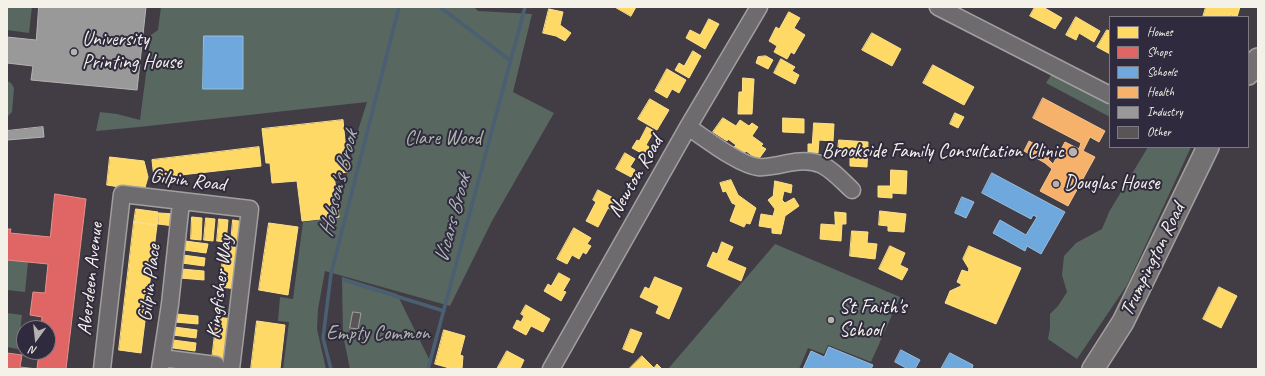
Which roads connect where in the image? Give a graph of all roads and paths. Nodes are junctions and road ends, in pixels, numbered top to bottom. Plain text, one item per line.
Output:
1 (759, 7) edge
2 (938, 7) edge
3 (1258, 59) edge
4 (1249, 72) edge
5 (1109, 94) edge
6 (688, 127) junction
7 (1208, 148) edge
8 (852, 190) dead end
9 (122, 194) joint
10 (181, 202) junction
11 (250, 210) joint
12 (161, 363) edge
13 (224, 367) edge
14 (102, 369) edge
15 (551, 369) edge
16 (1093, 369) edge

1 - 6 street, Newton Road
2 - 5 street
3 - 4 main road
6 - 8 street
6 - 15 street, Newton Road
7 - 16 main road, Trumpington Road
9 - 10 street, Gilpin Road
9 - 14 street, Aberdeen Avenue
10 - 11 street, Gilpin Road
10 - 12 street, Gilpin Place
11 - 13 street, Kingfisher Way
12 - 13 street

